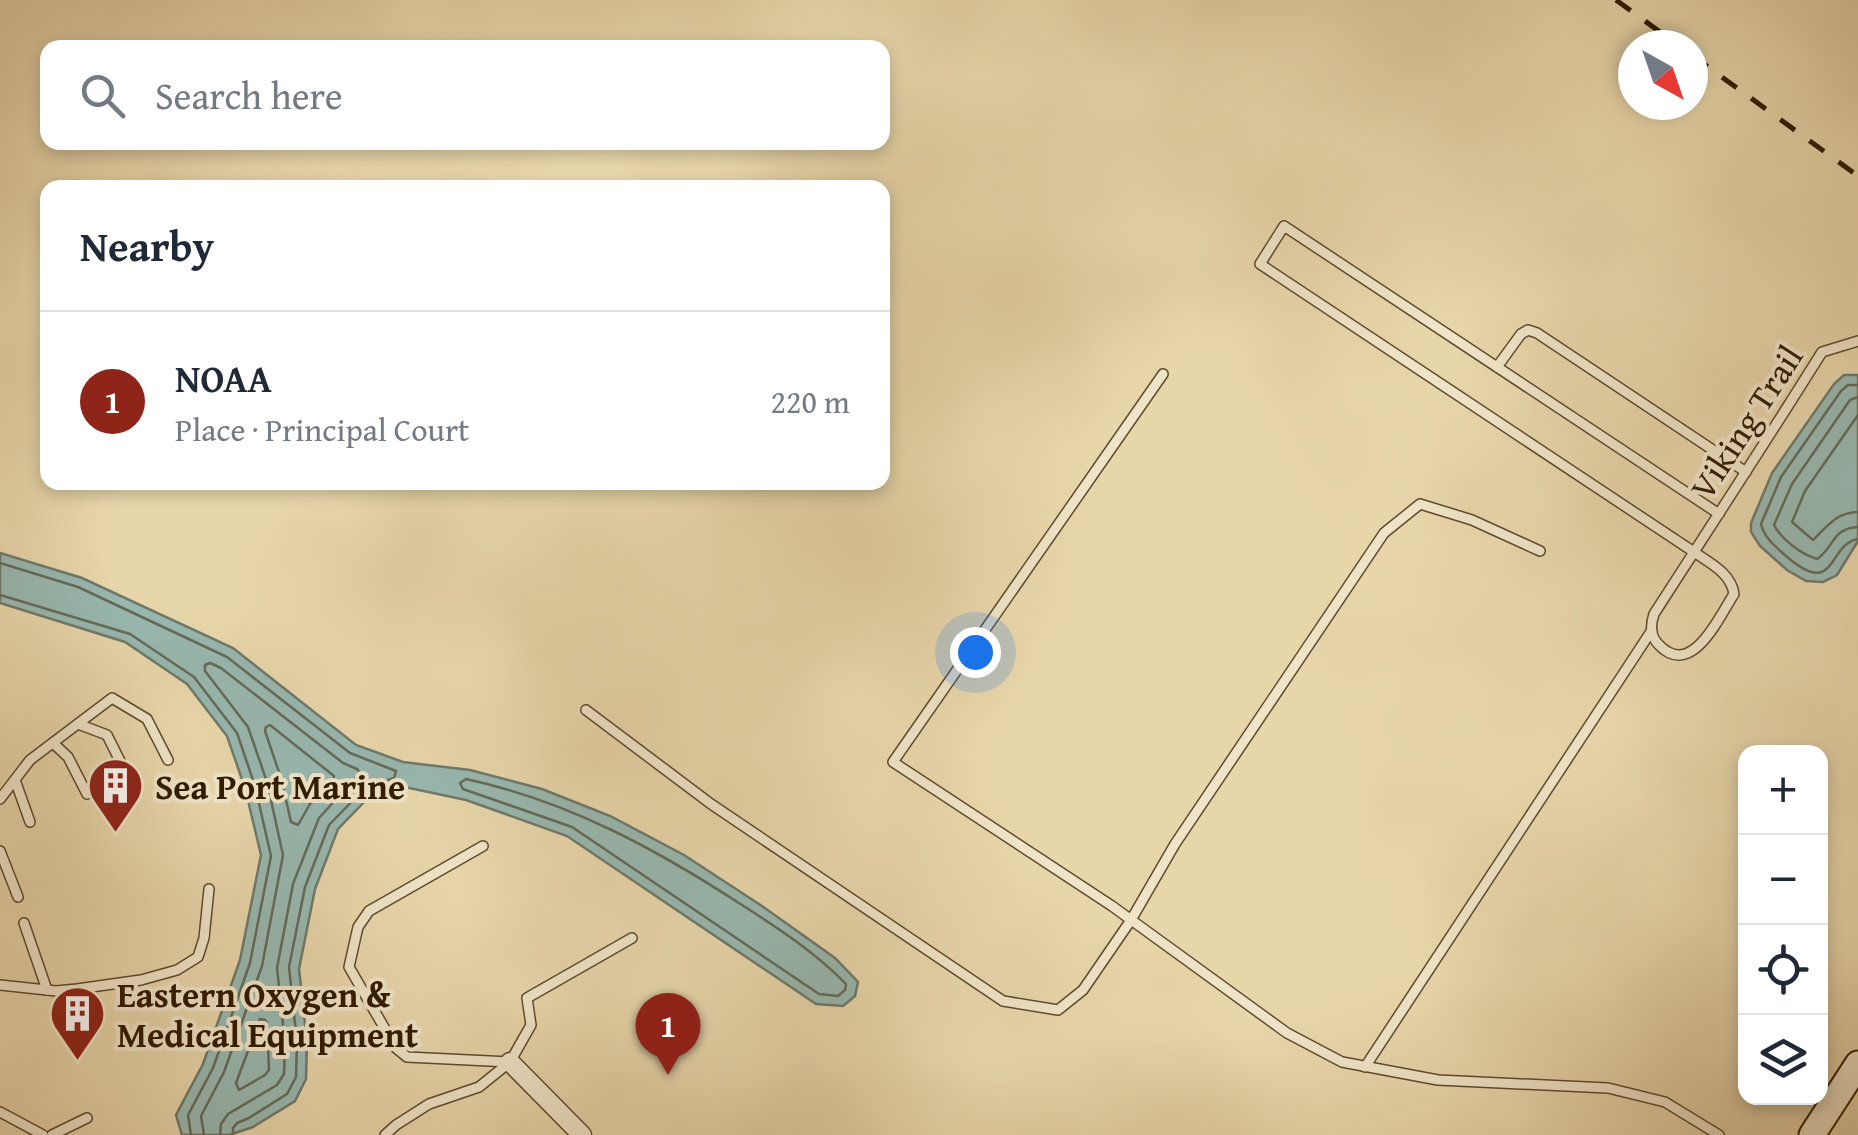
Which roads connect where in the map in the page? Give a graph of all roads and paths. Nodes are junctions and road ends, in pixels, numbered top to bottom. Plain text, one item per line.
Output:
1 (1858, 341) edge
2 (1496, 367) junction
3 (1163, 374) dead end
4 (1746, 472) junction
5 (1719, 514) junction
6 (1540, 550) dead end
7 (1694, 552) junction
8 (1652, 630) junction
9 (586, 710) dead end
10 (78, 724) junction
11 (53, 743) junction
12 (168, 760) dead end
13 (15, 780) junction
14 (131, 784) dead end
15 (87, 794) dead end
16 (0, 799) edge
17 (30, 822) dead end
18 (483, 846) dead end
19 (0, 851) edge
20 (209, 889) dead end
21 (18, 896) dead end
22 (1130, 920) junction
23 (24, 923) dead end
24 (632, 938) dead end
25 (0, 985) edge
26 (46, 990) junction
27 (510, 1062) junction
28 (1366, 1067) junction
29 (1855, 1069) edge
30 (0, 1112) edge
31 (87, 1118) dead end
32 (43, 1135) edge
33 (52, 1135) edge
34 (385, 1135) edge
35 (582, 1135) edge
36 (1719, 1135) edge
37 (1812, 1135) edge
38 (1824, 1135) edge

1 - 4 lane, Viking Trail
2 - 4 lane
2 - 5 lane
2 - 7 lane
3 - 22 lane
4 - 5 lane, Viking Trail
5 - 7 lane, Viking Trail
6 - 22 lane
7 - 8 lane, Viking Trail
7 - 8 lane, Viking Trail
8 - 28 lane
9 - 22 lane
10 - 11 lane
10 - 12 lane
10 - 14 lane
11 - 13 lane
11 - 15 lane
13 - 16 lane
13 - 17 lane
18 - 27 lane
19 - 21 lane
20 - 26 lane
22 - 28 lane
23 - 26 lane
24 - 27 lane
25 - 26 lane
27 - 34 lane
27 - 35 street
28 - 36 lane
29 - 37 main road
29 - 38 main road
30 - 32 lane
31 - 33 lane

